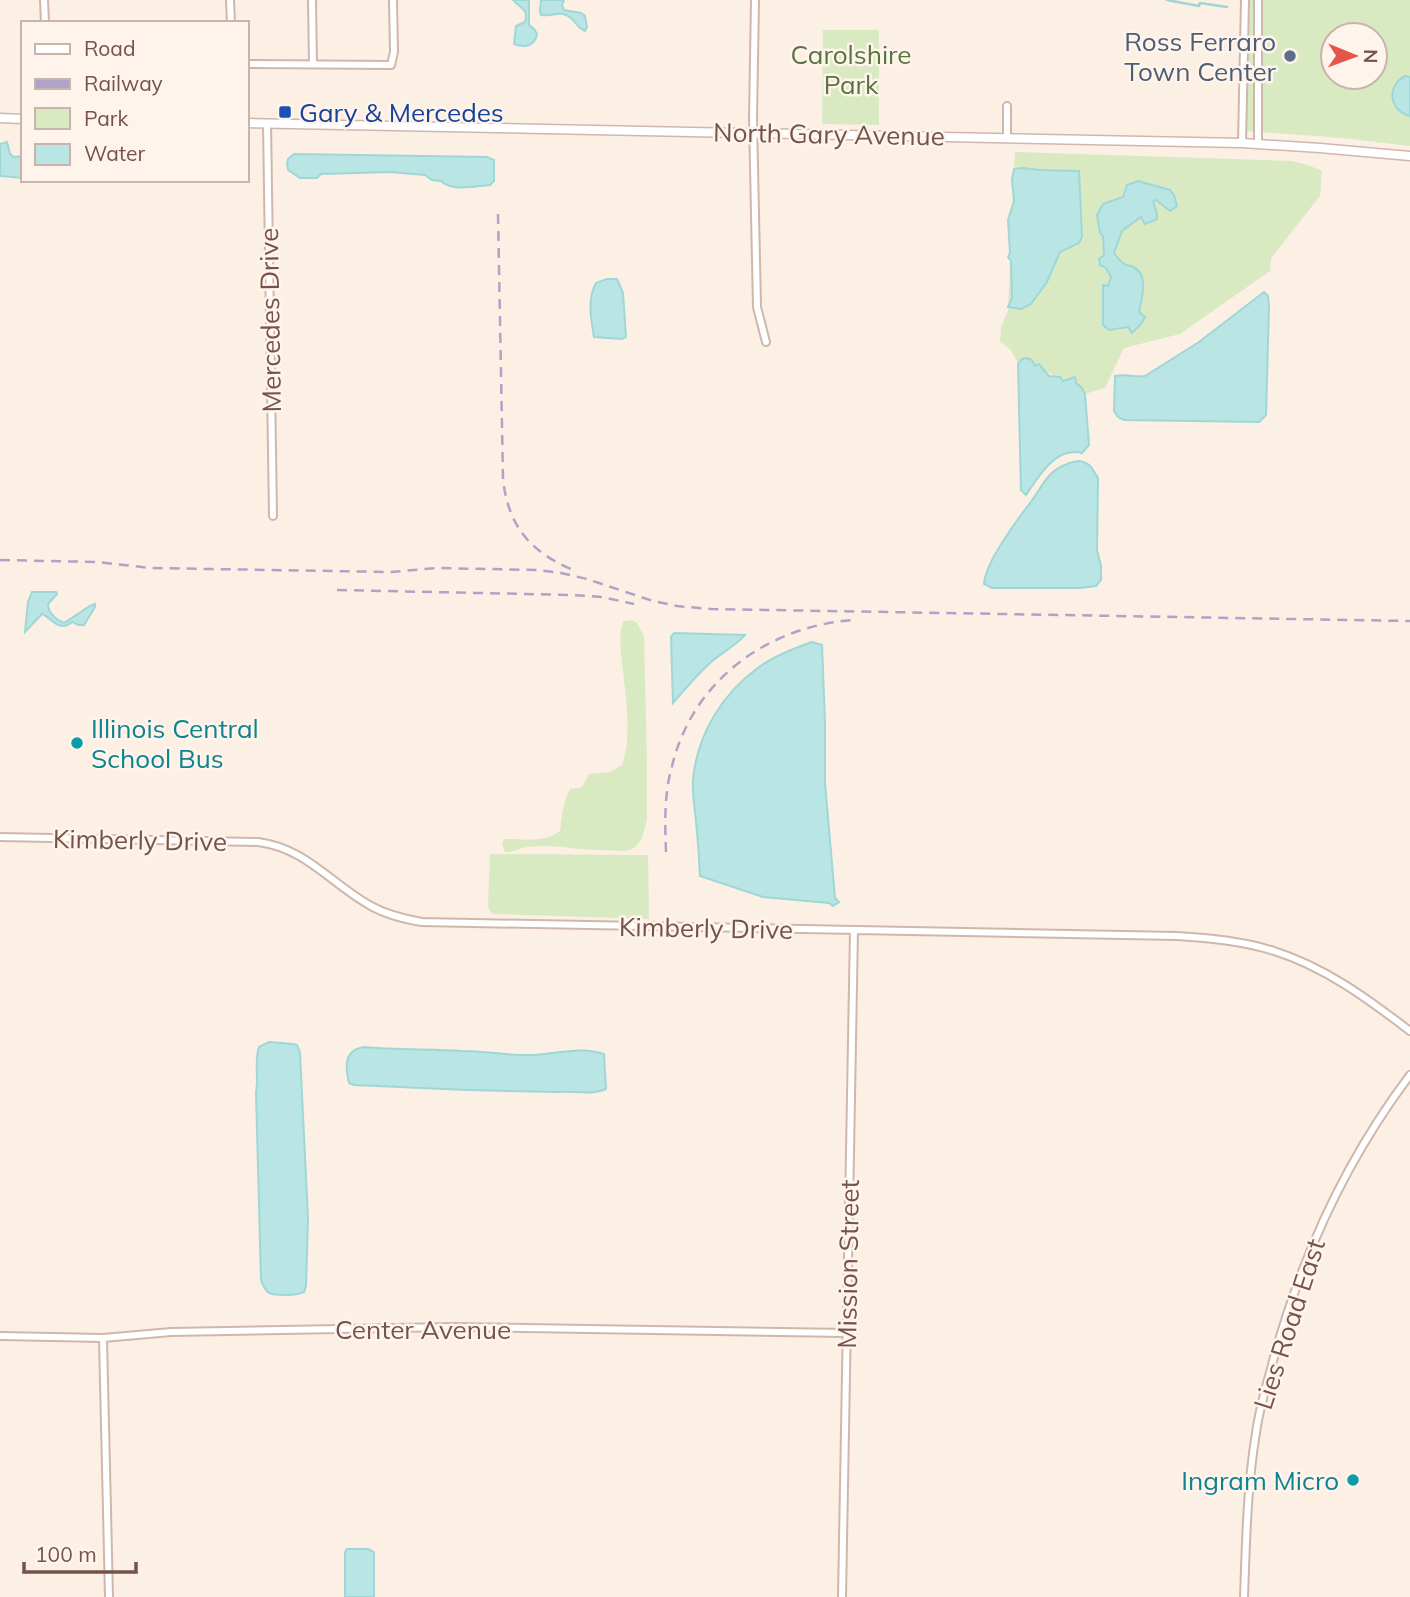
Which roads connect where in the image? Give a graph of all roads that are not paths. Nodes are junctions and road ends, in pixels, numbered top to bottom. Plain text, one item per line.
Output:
1 (44, 0) edge
2 (230, 0) edge
3 (312, 0) edge
4 (393, 0) edge
5 (755, 0) edge
6 (1245, 0) edge
7 (1258, 0) edge
8 (45, 21) edge
9 (231, 21) edge
10 (248, 64) edge
11 (313, 64) junction
12 (1007, 106) dead end
13 (0, 118) edge
14 (21, 119) edge
15 (248, 123) edge
16 (267, 123) junction
17 (753, 133) junction
18 (1007, 138) junction
19 (1242, 143) junction
20 (1258, 144) junction
21 (1410, 156) edge
22 (766, 342) dead end
23 (273, 516) dead end
24 (0, 837) edge
25 (854, 930) junction
26 (1410, 1031) edge
27 (1410, 1075) edge
28 (847, 1333) junction
29 (0, 1336) edge
30 (103, 1338) junction
31 (109, 1597) edge
32 (842, 1597) edge
33 (1244, 1597) edge

1 - 8 street
2 - 9 street
3 - 11 street
4 - 11 street
5 - 17 street
6 - 19 street
7 - 20 street
10 - 11 street
12 - 18 street
13 - 14 street
15 - 16 street, North Gary Avenue
16 - 17 street, North Gary Avenue
16 - 23 street, Mercedes Drive
17 - 18 street, North Gary Avenue
17 - 22 street
18 - 19 street, North Gary Avenue
19 - 20 street, North Gary Avenue
20 - 21 street, North Gary Avenue
24 - 25 street, Kimberly Drive
25 - 26 street, Kimberly Drive
25 - 28 street, Mission Street
27 - 33 street, Lies Road East
28 - 30 street, Center Avenue
28 - 32 street, Mission Street
29 - 30 street, Center Avenue
30 - 31 street

